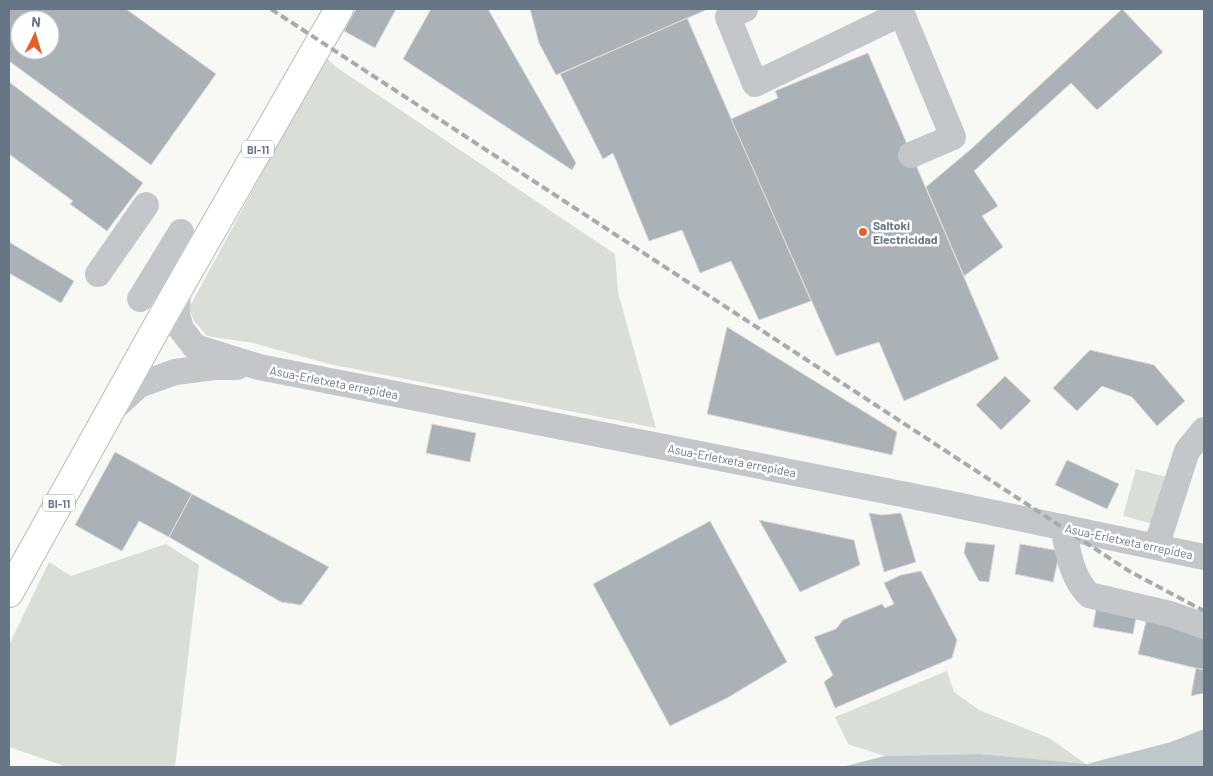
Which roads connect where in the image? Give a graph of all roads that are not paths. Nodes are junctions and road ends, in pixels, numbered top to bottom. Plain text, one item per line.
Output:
1 (339, 9) edge
2 (745, 9) edge
3 (901, 11) edge
4 (912, 155) dead end
5 (146, 205) dead end
6 (182, 232) dead end
7 (98, 274) dead end
8 (178, 290) junction
9 (140, 299) dead end
10 (259, 367) junction
11 (109, 412) junction
12 (1204, 430) edge
13 (1063, 528) junction
14 (1156, 547) junction
15 (1204, 557) edge
16 (9, 593) edge
17 (1204, 626) edge

1 - 8 main road, BI-11
2 - 3 street
3 - 4 street
5 - 7 street
6 - 9 street
8 - 10 street
8 - 11 main road, BI-11
10 - 11 street
10 - 13 street, Asua-Erletxeta errepidea
11 - 16 main road, BI-11
12 - 14 street
13 - 14 street, Asua-Erletxeta errepidea
13 - 17 street
14 - 15 street, Asua-Erletxeta errepidea

